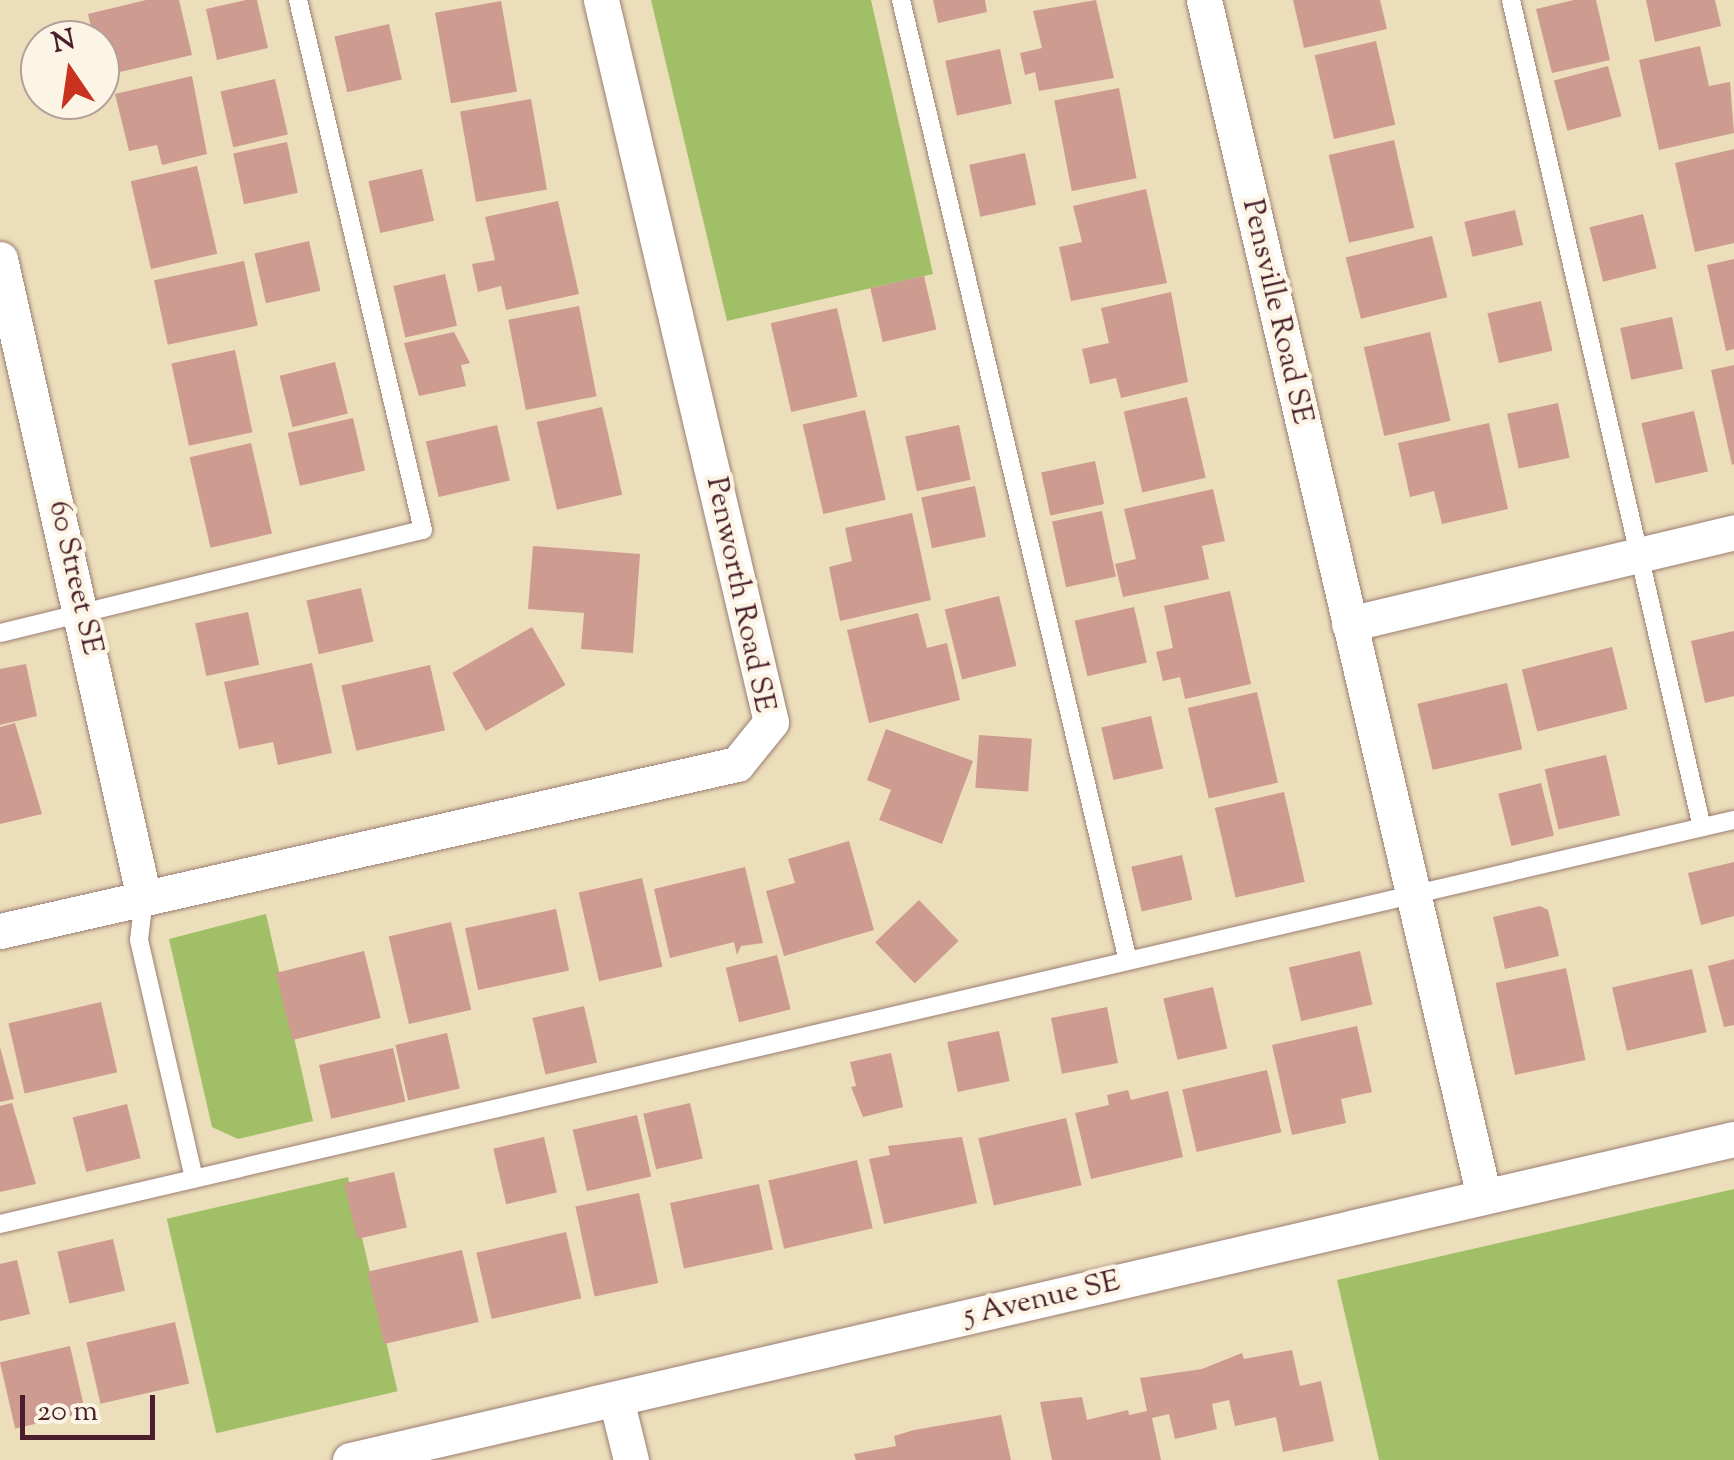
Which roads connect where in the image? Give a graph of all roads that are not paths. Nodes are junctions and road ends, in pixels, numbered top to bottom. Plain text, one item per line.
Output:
1 (298, 0) edge
2 (601, 0) edge
3 (901, 0) edge
4 (1204, 0) edge
5 (1512, 0) edge
6 (0, 260) edge
7 (6, 315) edge
8 (1734, 532) edge
9 (1639, 554) junction
10 (83, 615) junction
11 (1349, 624) junction
12 (0, 634) edge
13 (1734, 820) edge
14 (1702, 828) junction
15 (1410, 895) junction
16 (144, 898) junction
17 (0, 930) edge
18 (1128, 961) junction
19 (1734, 1139) edge
20 (194, 1179) junction
21 (1484, 1198) junction
22 (0, 1224) edge
23 (616, 1398) junction
24 (350, 1460) edge
25 (630, 1460) edge

1 - 10 lane
2 - 16 street, Penworth Road SE
3 - 18 lane
4 - 11 street, Pensville Road SE
5 - 9 lane
6 - 7 street, 60 Street SE
7 - 10 street, 60 Street SE
8 - 9 street
9 - 11 street
9 - 14 lane
10 - 12 lane
10 - 16 street, 60 Street SE
11 - 15 street, Pensville Road SE
13 - 14 lane
14 - 15 lane
15 - 18 lane
15 - 21 street, Pensville Road SE
16 - 17 street
16 - 20 lane
18 - 20 lane
19 - 21 street, 5 Avenue SE
20 - 22 lane
21 - 23 street, 5 Avenue SE
23 - 24 street, 5 Avenue SE
23 - 25 street

